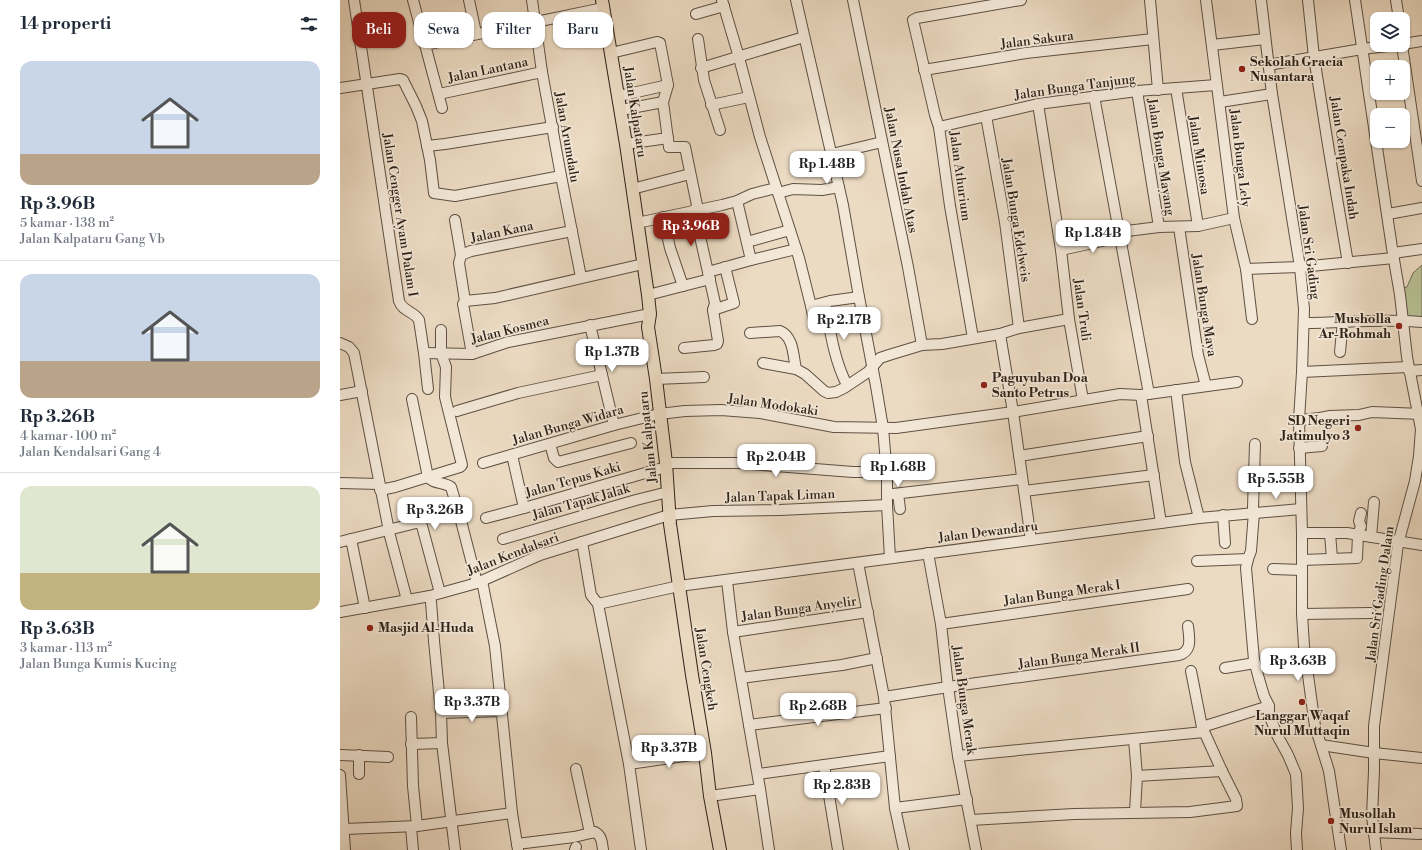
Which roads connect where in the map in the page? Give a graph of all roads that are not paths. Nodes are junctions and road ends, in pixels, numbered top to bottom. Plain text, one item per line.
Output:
1 (354, 0) edge
2 (413, 0) edge
3 (469, 0) edge
4 (532, 0) edge
5 (796, 0) edge
6 (853, 0) edge
7 (1021, 0) edge
8 (1150, 0) edge
9 (1206, 0) edge
10 (1261, 0) edge
11 (1308, 0) edge
12 (1355, 0) edge
13 (1396, 0) edge
14 (723, 3) edge
15 (603, 4) edge
16 (416, 12) edge
17 (533, 12) edge
18 (1398, 12) edge
19 (696, 14) dead end
20 (545, 19) edge
21 (482, 33) edge
22 (476, 34) joint
23 (804, 37) junction
24 (1265, 38) junction
25 (698, 39) dead end
26 (1153, 39) junction
27 (1422, 41) edge
28 (1410, 43) edge
29 (1212, 45) junction
30 (426, 48) edge
31 (538, 48) edge
32 (1370, 48) edge
33 (1362, 49) junction
34 (1403, 52) edge
35 (611, 53) junction
36 (739, 57) junction
37 (1314, 57) junction
38 (1268, 65) junction
39 (701, 68) junction
40 (924, 70) junction
41 (542, 72) junction
42 (366, 83) junction
43 (668, 85) junction
44 (1216, 85) junction
45 (340, 88) edge
46 (1176, 88) junction
47 (1158, 90) junction
48 (1137, 91) junction
49 (439, 94) junction
50 (1272, 94) junction
51 (619, 96) junction
52 (1094, 96) junction
53 (749, 97) junction
54 (663, 102) junction
55 (1220, 102) junction
56 (1038, 104) junction
57 (711, 105) junction
58 (442, 108) dead end
59 (621, 110) junction
60 (986, 116) junction
61 (552, 127) junction
62 (939, 127) junction
63 (720, 130) dead end
64 (668, 138) junction
65 (882, 142) junction
66 (626, 144) junction
67 (427, 146) junction
68 (832, 154) junction
69 (690, 174) junction
70 (561, 176) junction
71 (1422, 181) edge
72 (839, 187) junction
73 (632, 189) junction
74 (777, 190) junction
75 (737, 201) junction
76 (1422, 208) edge
77 (696, 210) junction
78 (1388, 214) junction
79 (663, 217) junction
80 (1234, 218) junction
81 (455, 220) dead end
82 (637, 223) junction
83 (1198, 226) junction
84 (1159, 227) junction
85 (1179, 227) junction
86 (790, 230) junction
87 (572, 231) junction
88 (1120, 234) junction
89 (747, 242) junction
90 (796, 249) junction
91 (1422, 249) edge
92 (1061, 250) junction
93 (461, 255) junction
94 (1393, 255) junction
95 (751, 260) junction
96 (1348, 263) junction
97 (643, 264) junction
98 (725, 267) junction
99 (1300, 267) junction
100 (1246, 268) junction
101 (709, 275) junction
102 (581, 277) junction
103 (683, 286) junction
104 (648, 295) junction
105 (859, 297) junction
106 (465, 301) junction
107 (825, 303) junction
108 (811, 306) junction
109 (713, 310) junction
110 (650, 314) junction
111 (1069, 319) junction
112 (1252, 319) dead end
113 (814, 320) dead end
114 (1402, 320) junction
115 (1343, 322) junction
116 (1422, 322) edge
117 (1304, 323) junction
118 (590, 325) junction
119 (1019, 328) junction
120 (441, 330) dead end
121 (750, 333) dead end
122 (1000, 334) junction
123 (973, 338) junction
124 (340, 343) edge
125 (922, 345) junction
126 (684, 348) dead end
127 (1340, 352) dead end
128 (424, 353) junction
129 (445, 354) junction
130 (472, 354) junction
131 (763, 363) dead end
132 (872, 366) junction
133 (796, 369) junction
134 (1409, 369) junction
135 (1422, 370) edge
136 (1302, 372) junction
137 (602, 375) junction
138 (704, 377) dead end
139 (656, 379) junction
140 (1237, 382) dead end
141 (847, 385) junction
142 (1206, 386) junction
143 (428, 389) dead end
144 (1176, 390) junction
145 (362, 391) junction
146 (1145, 394) junction
147 (340, 395) edge
148 (412, 399) dead end
149 (1083, 400) junction
150 (457, 411) dead end
151 (1013, 412) junction
152 (659, 414) junction
153 (1420, 414) edge
154 (1299, 420) junction
155 (614, 425) junction
156 (883, 428) junction
157 (1148, 436) junction
158 (631, 443) dead end
159 (550, 444) junction
160 (1255, 444) dead end
161 (1322, 446) dead end
162 (1299, 448) junction
163 (512, 455) junction
164 (1019, 456) junction
165 (483, 463) dead end
166 (666, 465) junction
167 (887, 472) junction
168 (1154, 475) junction
169 (428, 477) junction
170 (1022, 479) junction
171 (340, 483) edge
172 (379, 487) junction
173 (1024, 491) junction
174 (1417, 491) edge
175 (668, 492) junction
176 (1374, 502) dead end
177 (887, 505) junction
178 (524, 508) junction
179 (900, 509) dead end
180 (1301, 509) junction
181 (1254, 512) junction
182 (1361, 513) dead end
183 (669, 515) junction
184 (1223, 515) junction
185 (486, 518) dead end
186 (1199, 518) junction
187 (1161, 523) junction
188 (388, 529) junction
189 (1330, 532) junction
190 (1302, 533) junction
191 (1358, 535) junction
192 (1371, 537) junction
193 (503, 538) dead end
194 (351, 539) junction
195 (1031, 540) junction
196 (340, 542) edge
197 (582, 542) junction
198 (1398, 542) junction
199 (1225, 543) dead end
200 (1422, 545) edge
201 (928, 553) junction
202 (890, 558) junction
203 (1332, 558) junction
204 (1248, 559) junction
205 (1197, 561) dead end
206 (858, 563) junction
207 (1302, 565) junction
208 (1273, 569) dead end
209 (726, 581) junction
210 (480, 582) junction
211 (679, 586) junction
212 (1188, 589) dead end
213 (435, 594) junction
214 (407, 600) junction
215 (598, 604) junction
216 (365, 608) junction
217 (340, 612) edge
218 (868, 612) junction
219 (1371, 613) dead end
220 (1302, 614) junction
221 (941, 624) junction
222 (1188, 626) dead end
223 (733, 632) junction
224 (877, 658) junction
225 (1255, 663) junction
226 (1225, 668) dead end
227 (1191, 671) dead end
228 (741, 678) junction
229 (948, 687) junction
230 (884, 697) junction
231 (1269, 706) junction
232 (886, 708) junction
233 (501, 711) junction
234 (441, 713) junction
235 (411, 717) dead end
236 (749, 725) junction
237 (1203, 729) junction
238 (1134, 739) junction
239 (442, 743) junction
240 (411, 744) junction
241 (1321, 745) junction
242 (705, 753) junction
243 (1374, 753) junction
244 (340, 755) edge
245 (360, 755) junction
246 (890, 756) junction
247 (958, 756) junction
248 (388, 757) dead end
249 (1422, 758) edge
250 (629, 764) junction
251 (824, 765) junction
252 (576, 769) dead end
253 (1222, 771) junction
254 (359, 774) dead end
255 (758, 774) junction
256 (340, 775) edge
257 (1138, 776) junction
258 (760, 789) junction
259 (710, 796) junction
260 (967, 799) junction
261 (895, 808) junction
262 (1136, 812) junction
263 (512, 813) junction
264 (971, 820) junction
265 (452, 821) junction
266 (414, 826) junction
267 (345, 829) junction
268 (1373, 832) junction
269 (588, 833) junction
270 (1420, 834) dead end
271 (518, 847) edge
272 (345, 850) edge
273 (413, 850) edge
274 (455, 850) edge
275 (603, 850) edge
276 (641, 850) edge
277 (720, 850) edge
278 (769, 850) edge
279 (838, 850) edge
280 (904, 850) edge
281 (976, 850) edge
282 (1296, 850) edge
283 (1341, 850) edge
284 (1376, 850) edge

1 - 42 street, Jalan Cengger Ayam Dalam I
2 - 16 street
3 - 22 street
4 - 17 street, Jalan Arumdalu
5 - 23 street
6 - 65 street, Jalan Nusa Indah Atas
7 - 40 street, Jalan Athurium
8 - 26 street
9 - 29 street, Jalan Bunga Lely
10 - 24 street, Jalan Sri Gading
11 - 37 street, Jalan Cempaka Indah
12 - 33 street, Jalan Sri Gading Dalam
13 - 18 street
14 - 19 street
14 - 36 street
15 - 20 street
15 - 35 main road, Jalan Kalpataru
21 - 22 street
23 - 36 street
23 - 68 street
24 - 29 street
24 - 38 street, Jalan Sri Gading
25 - 39 street
26 - 40 street, Jalan Sakura
26 - 47 street
27 - 28 street
29 - 44 street, Jalan Bunga Lely
30 - 49 street
31 - 41 street, Jalan Arumdalu
32 - 33 street
33 - 37 street
33 - 78 street, Jalan Sri Gading Dalam
34 - 71 street
35 - 43 street
35 - 51 main road, Jalan Kalpataru
36 - 39 street
36 - 53 street
37 - 38 street
37 - 96 street, Jalan Cempaka Indah
38 - 50 street, Jalan Sri Gading
39 - 57 street
40 - 62 street, Jalan Athurium
41 - 49 street, Jalan Lantana
41 - 61 street, Jalan Arumdalu
42 - 45 street
42 - 67 street
42 - 128 street, Jalan Cengger Ayam Dalam I
43 - 51 street
43 - 54 street
44 - 46 street, Jalan Bunga Tanjung
44 - 55 street, Jalan Bunga Lely
46 - 47 street, Jalan Bunga Tanjung
46 - 83 street, Jalan Mimosa
47 - 48 street, Jalan Bunga Tanjung
48 - 52 street, Jalan Bunga Tanjung
48 - 84 street, Jalan Bunga Mayang
49 - 58 street
50 - 55 street
50 - 99 street, Jalan Sri Gading
51 - 59 main road, Jalan Kalpataru
52 - 56 street, Jalan Bunga Tanjung
52 - 88 street
53 - 57 street
53 - 74 street
54 - 59 street
54 - 64 street
55 - 80 street, Jalan Bunga Lely
56 - 60 street, Jalan Bunga Tanjung
56 - 92 street, Jalan Truli
57 - 63 street
59 - 66 main road, Jalan Kalpataru
60 - 62 street, Jalan Bunga Tanjung
60 - 119 street, Jalan Bunga Edelweis
61 - 67 street
61 - 70 street, Jalan Arumdalu
62 - 123 street, Jalan Athurium
64 - 66 street
64 - 69 street
65 - 68 street
65 - 125 street, Jalan Nusa Indah Atas
66 - 73 main road, Jalan Kalpataru
67 - 70 street
68 - 72 street
69 - 73 street
69 - 77 street
70 - 87 street, Jalan Arumdalu
72 - 74 street
72 - 105 street
73 - 82 main road, Jalan Kalpataru
74 - 75 street
74 - 86 street
75 - 77 street
75 - 89 street
76 - 78 street
77 - 79 street
77 - 101 street
78 - 94 street, Jalan Sri Gading Dalam
79 - 82 street
79 - 103 street
80 - 83 street
80 - 100 street, Jalan Bunga Lely
81 - 93 street
82 - 97 main road, Jalan Kalpataru
83 - 85 street
84 - 85 street
84 - 88 street
85 - 142 street, Jalan Bunga Maya
86 - 89 street
86 - 90 street
87 - 93 street, Jalan Kana
87 - 102 street, Jalan Arumdalu
88 - 92 street
88 - 146 street
89 - 95 street
90 - 95 street
90 - 108 street
91 - 94 street
92 - 111 street, Jalan Truli
93 - 106 street, Jalan Kana
94 - 96 street
94 - 114 street, Jalan Sri Gading Dalam
95 - 98 street
96 - 99 street
97 - 102 street
97 - 104 main road, Jalan Kalpataru
98 - 101 street
98 - 109 street
99 - 100 street
99 - 117 street, Jalan Sri Gading
100 - 112 street, Jalan Bunga Lely
101 - 103 street
101 - 109 street
102 - 106 street
103 - 104 street
104 - 110 main road, Jalan Kalpataru
105 - 107 street
105 - 132 street
106 - 130 street, Jalan Kana
107 - 108 street
107 - 141 street
108 - 113 street
109 - 126 street
110 - 118 street, Jalan Kosmea
110 - 139 main road, Jalan Kalpataru
111 - 119 street
111 - 149 street, Jalan Truli
114 - 115 street
114 - 116 street
114 - 134 street, Jalan Sri Gading Dalam
115 - 117 street
115 - 127 street
117 - 136 street, Jalan Sri Gading
118 - 130 street, Jalan Kosmea
118 - 137 street
119 - 122 street
120 - 129 street
121 - 133 street
122 - 123 street
122 - 151 street
123 - 125 street
124 - 145 street
125 - 132 street
128 - 129 street, Jalan Kosmea
128 - 143 street, Jalan Cengger Ayam Dalam I
129 - 130 street, Jalan Kosmea
129 - 169 street
131 - 133 street
132 - 141 street
132 - 156 street
133 - 141 street
134 - 135 street
134 - 136 street
134 - 153 street, Jalan Sri Gading Dalam
136 - 154 street, Jalan Sri Gading
137 - 150 street
137 - 155 street
138 - 139 street
139 - 152 main road, Jalan Kalpataru
140 - 142 street, Jalan Modokaki
142 - 144 street, Jalan Modokaki
144 - 146 street, Jalan Modokaki
144 - 186 street
145 - 147 street
145 - 172 street
146 - 149 street, Jalan Modokaki
146 - 157 street
148 - 169 street
149 - 151 street, Jalan Modokaki
151 - 156 street, Jalan Modokaki
151 - 164 street
152 - 155 street, Jalan Bunga Widara
152 - 156 street, Jalan Modokaki
152 - 166 main road, Jalan Kalpataru
153 - 154 street
153 - 174 street, Jalan Sri Gading Dalam
154 - 162 street, Jalan Sri Gading
155 - 159 street, Jalan Bunga Widara
156 - 167 street
157 - 164 street
157 - 168 street
158 - 159 street
159 - 163 street, Jalan Bunga Widara
160 - 181 street
161 - 162 street
162 - 180 street, Jalan Sri Gading
163 - 165 street, Jalan Bunga Widara
163 - 178 street
164 - 170 street
166 - 167 street, Jalan Tepus Kaki
166 - 175 main road, Jalan Kalpataru
166 - 178 street, Jalan Tepus Kaki
167 - 177 street
168 - 173 street
168 - 187 street
169 - 172 street
169 - 210 street
170 - 173 street
170 - 179 street
171 - 172 street
172 - 188 street
173 - 195 street
174 - 198 street, Jalan Sri Gading Dalam
175 - 183 main road, Jalan Kalpataru
175 - 193 street, Jalan Tapak Jalak
176 - 192 street
177 - 183 street, Jalan Tapak Liman
177 - 202 street
178 - 185 street, Jalan Tepus Kaki
180 - 181 street, Jalan Dewandaru
180 - 190 street, Jalan Sri Gading
181 - 184 street, Jalan Dewandaru
181 - 204 street
182 - 191 street
183 - 197 street, Jalan Kendalsari
183 - 211 main road, Jalan Kalpataru
184 - 186 street, Jalan Dewandaru
184 - 199 street
186 - 187 street, Jalan Dewandaru
187 - 195 street, Jalan Dewandaru
188 - 194 street
188 - 213 street
188 - 214 street
189 - 190 street
189 - 191 street
189 - 203 street
190 - 207 street, Jalan Sri Gading
191 - 192 street
191 - 203 street
192 - 198 street
194 - 196 street
194 - 216 street
195 - 201 street, Jalan Dewandaru
197 - 210 street, Jalan Kendalsari
197 - 215 street
198 - 200 street
198 - 243 street, Jalan Sri Gading Dalam
201 - 202 street, Jalan Dewandaru
201 - 221 street, Jalan Bunga Merak
202 - 206 street, Jalan Dewandaru
203 - 207 street
204 - 205 street
204 - 225 street
206 - 209 street, Jalan Dewandaru
206 - 218 street
207 - 208 street
207 - 220 street, Jalan Sri Gading
209 - 211 street, Jalan Dewandaru
209 - 223 street
210 - 213 street, Jalan Kendalsari
210 - 233 street
211 - 215 street, Jalan Dewandaru
211 - 242 main road, Jalan Cengkeh
212 - 221 street, Jalan Bunga Merak I
213 - 214 street, Jalan Kendalsari
213 - 234 street
214 - 216 street, Jalan Kendalsari
215 - 250 street
216 - 217 street, Jalan Kendalsari
218 - 223 street, Jalan Bunga Anyelir
218 - 224 street
219 - 220 street
220 - 241 street, Jalan Sri Gading
221 - 229 street, Jalan Bunga Merak
222 - 229 street, Jalan Bunga Merak II
223 - 228 street
224 - 228 street
224 - 230 street
225 - 226 street
225 - 231 street
227 - 237 street
228 - 236 street
229 - 230 street, Jalan Bunga Merak II
229 - 247 street, Jalan Bunga Merak
230 - 232 street
231 - 237 street
231 - 282 street
232 - 236 street
232 - 246 street
233 - 234 street
233 - 263 street
234 - 239 street
235 - 240 street
236 - 255 street
237 - 238 street
237 - 253 street
238 - 247 street
238 - 257 street
239 - 240 street
239 - 265 street
240 - 266 street
241 - 243 street
241 - 283 street, Jalan Sri Gading
242 - 250 street
242 - 259 main road, Jalan Cengkeh
243 - 249 street
243 - 268 street, Jalan Sri Gading Dalam
244 - 245 street
245 - 248 street
245 - 254 street
246 - 251 street
246 - 261 street
247 - 260 street, Jalan Bunga Merak
250 - 276 street
251 - 255 street
251 - 279 street
252 - 269 street
253 - 257 street
253 - 262 street
255 - 258 street
256 - 267 street
257 - 262 street
258 - 259 street
258 - 278 street
259 - 277 main road, Jalan Cengkeh
260 - 261 street
260 - 264 street, Jalan Bunga Merak
261 - 280 street
262 - 264 street
263 - 265 street
263 - 271 street
264 - 281 street, Jalan Bunga Merak
265 - 266 street
265 - 274 street
266 - 267 street
266 - 273 street
267 - 272 street
268 - 270 street
268 - 284 street, Jalan Sri Gading Dalam
269 - 271 street
269 - 275 street

